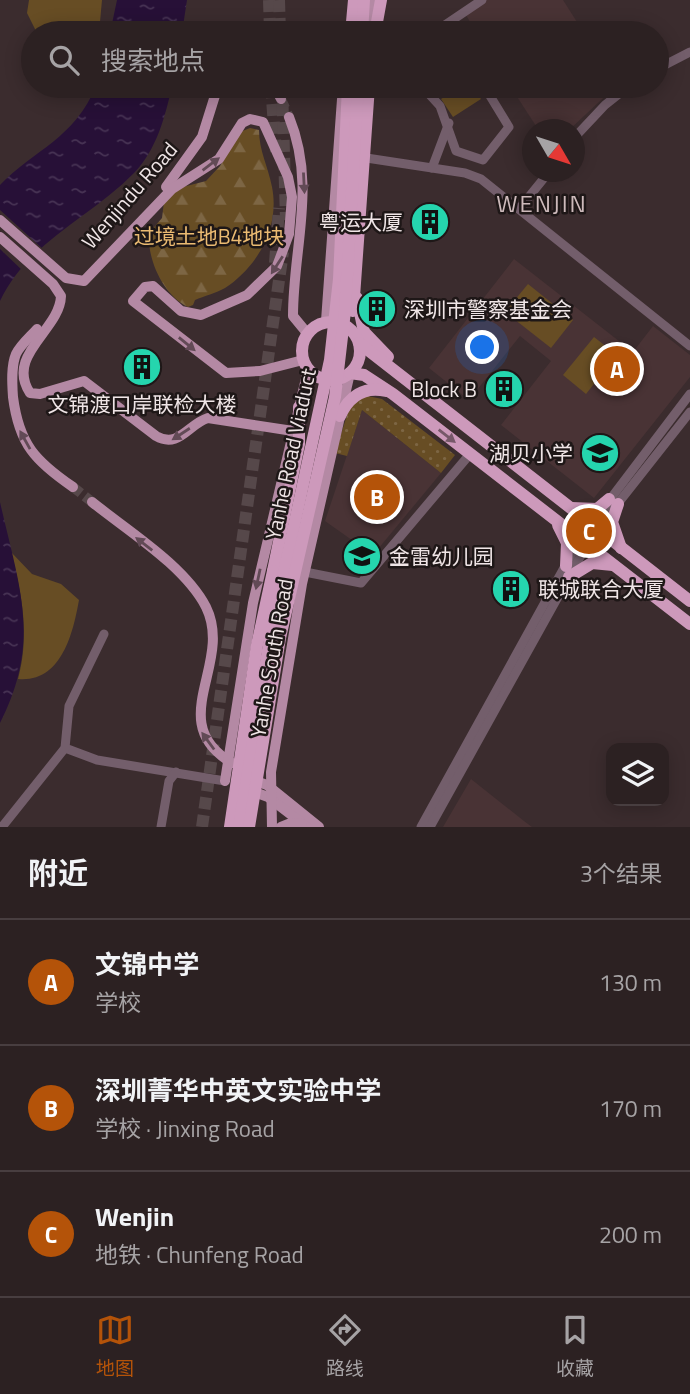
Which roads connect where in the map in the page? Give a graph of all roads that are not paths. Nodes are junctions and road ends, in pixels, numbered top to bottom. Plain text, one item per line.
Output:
1 (351, 0) edge
2 (367, 0) edge
3 (379, 0) edge
4 (482, 0) edge
5 (348, 21) edge
6 (351, 21) edge
7 (364, 21) edge
8 (368, 21) edge
9 (376, 21) edge
10 (451, 21) edge
11 (690, 52) edge
12 (669, 63) edge
13 (214, 98) edge
14 (341, 98) edge
15 (347, 98) edge
16 (357, 98) edge
17 (367, 98) edge
18 (369, 98) edge
19 (433, 98) edge
20 (491, 98) edge
21 (614, 98) edge
22 (289, 117) tunnel mouth
23 (449, 123) junction
24 (585, 127) edge
25 (338, 153) junction
26 (360, 157) junction
27 (432, 167) junction
28 (540, 182) edge
29 (519, 209) junction
30 (0, 219) edge
31 (0, 237) edge
32 (49, 263) junction
33 (41, 274) junction
34 (356, 281) junction
35 (326, 321) junction
36 (349, 327) junction
37 (307, 333) junction
38 (359, 344) junction
39 (690, 346) edge
40 (305, 365) junction
41 (349, 373) junction
42 (393, 394) junction
43 (690, 394) edge
44 (335, 397) junction
45 (299, 407) junction
46 (690, 412) edge
47 (340, 415) junction
48 (293, 431) junction
49 (470, 454) junction
50 (72, 487) tunnel mouth
51 (552, 495) junction
52 (92, 502) tunnel mouth
53 (613, 502) junction
54 (566, 507) junction
55 (551, 517) junction
56 (594, 527) junction
57 (584, 542) junction
58 (621, 548) junction
59 (617, 567) junction
60 (567, 571) junction
61 (305, 572) junction
62 (690, 601) edge
63 (690, 624) edge
64 (104, 634) dead end
65 (65, 748) junction
66 (228, 761) junction
67 (176, 772) junction
68 (225, 781) junction
69 (271, 793) junction
70 (305, 826) edge
71 (2, 827) edge
72 (161, 827) edge
73 (167, 827) edge
74 (230, 827) edge
75 (239, 827) edge
76 (249, 827) edge
77 (272, 827) edge
78 (282, 827) edge
79 (319, 827) edge
80 (421, 827) edge
81 (430, 827) edge

1 - 5 main road
1 - 6 highway
2 - 7 highway
2 - 8 highway
3 - 9 highway
4 - 10 street
11 - 12 street
13 - 32 main road, Wenjindu Road
14 - 25 main road
15 - 75 highway, Yanhe Road Viaduct, bridge
16 - 44 highway, Yanhe Road Viaduct, bridge
17 - 26 main road
18 - 34 highway, bridge
19 - 23 street
20 - 23 street
21 - 24 street
22 -> 37 main road
23 - 27 street
25 - 26 street
25 - 35 main road
26 - 27 street
26 - 36 main road
27 - 29 street
28 - 29 street
29 - 39 street
30 - 32 main road
31 - 33 main road
32 -> 40 main road, Wenjindu Road
48 -> 33 main road
50 -> 33 main road
34 - 44 highway, bridge
34 - 51 highway, bridge
35 - 36 highway
35 - 37 highway
36 - 38 highway
37 - 40 highway
38 - 41 highway
38 - 51 highway
40 - 41 highway
40 - 45 main road, Yanhe South Road
41 - 42 highway
41 - 47 main road, Yanhe South Road
42 - 47 highway
42 -> 49 highway
43 - 53 street
44 - 76 highway, Yanhe Road Viaduct, bridge
45 - 48 main road, Yanhe South Road
45 - 74 highway, bridge
46 - 53 street
47 - 61 main road, Yanhe South Road
48 -> 66 main road, Yanhe South Road
49 - 55 highway
49 - 61 street
51 - 54 highway
66 -> 52 main road
53 - 54 highway
53 - 56 street
53 - 58 highway
54 - 56 highway
55 - 57 highway
55 - 60 highway
56 - 57 street
56 - 58 highway
57 - 59 highway
57 - 60 street
58 - 62 highway
59 - 60 highway
59 - 63 highway
60 - 80 street
60 - 81 street
61 - 69 main road, Yanhe South Road
64 - 65 street
65 - 67 street
65 - 71 street
66 - 68 main road, Yanhe South Road
66 - 69 main road
67 - 68 street
67 - 72 street
67 - 73 street
68 - 69 main road
69 - 70 main road
69 - 77 main road, Yanhe South Road
69 - 79 main road
70 - 78 main road

